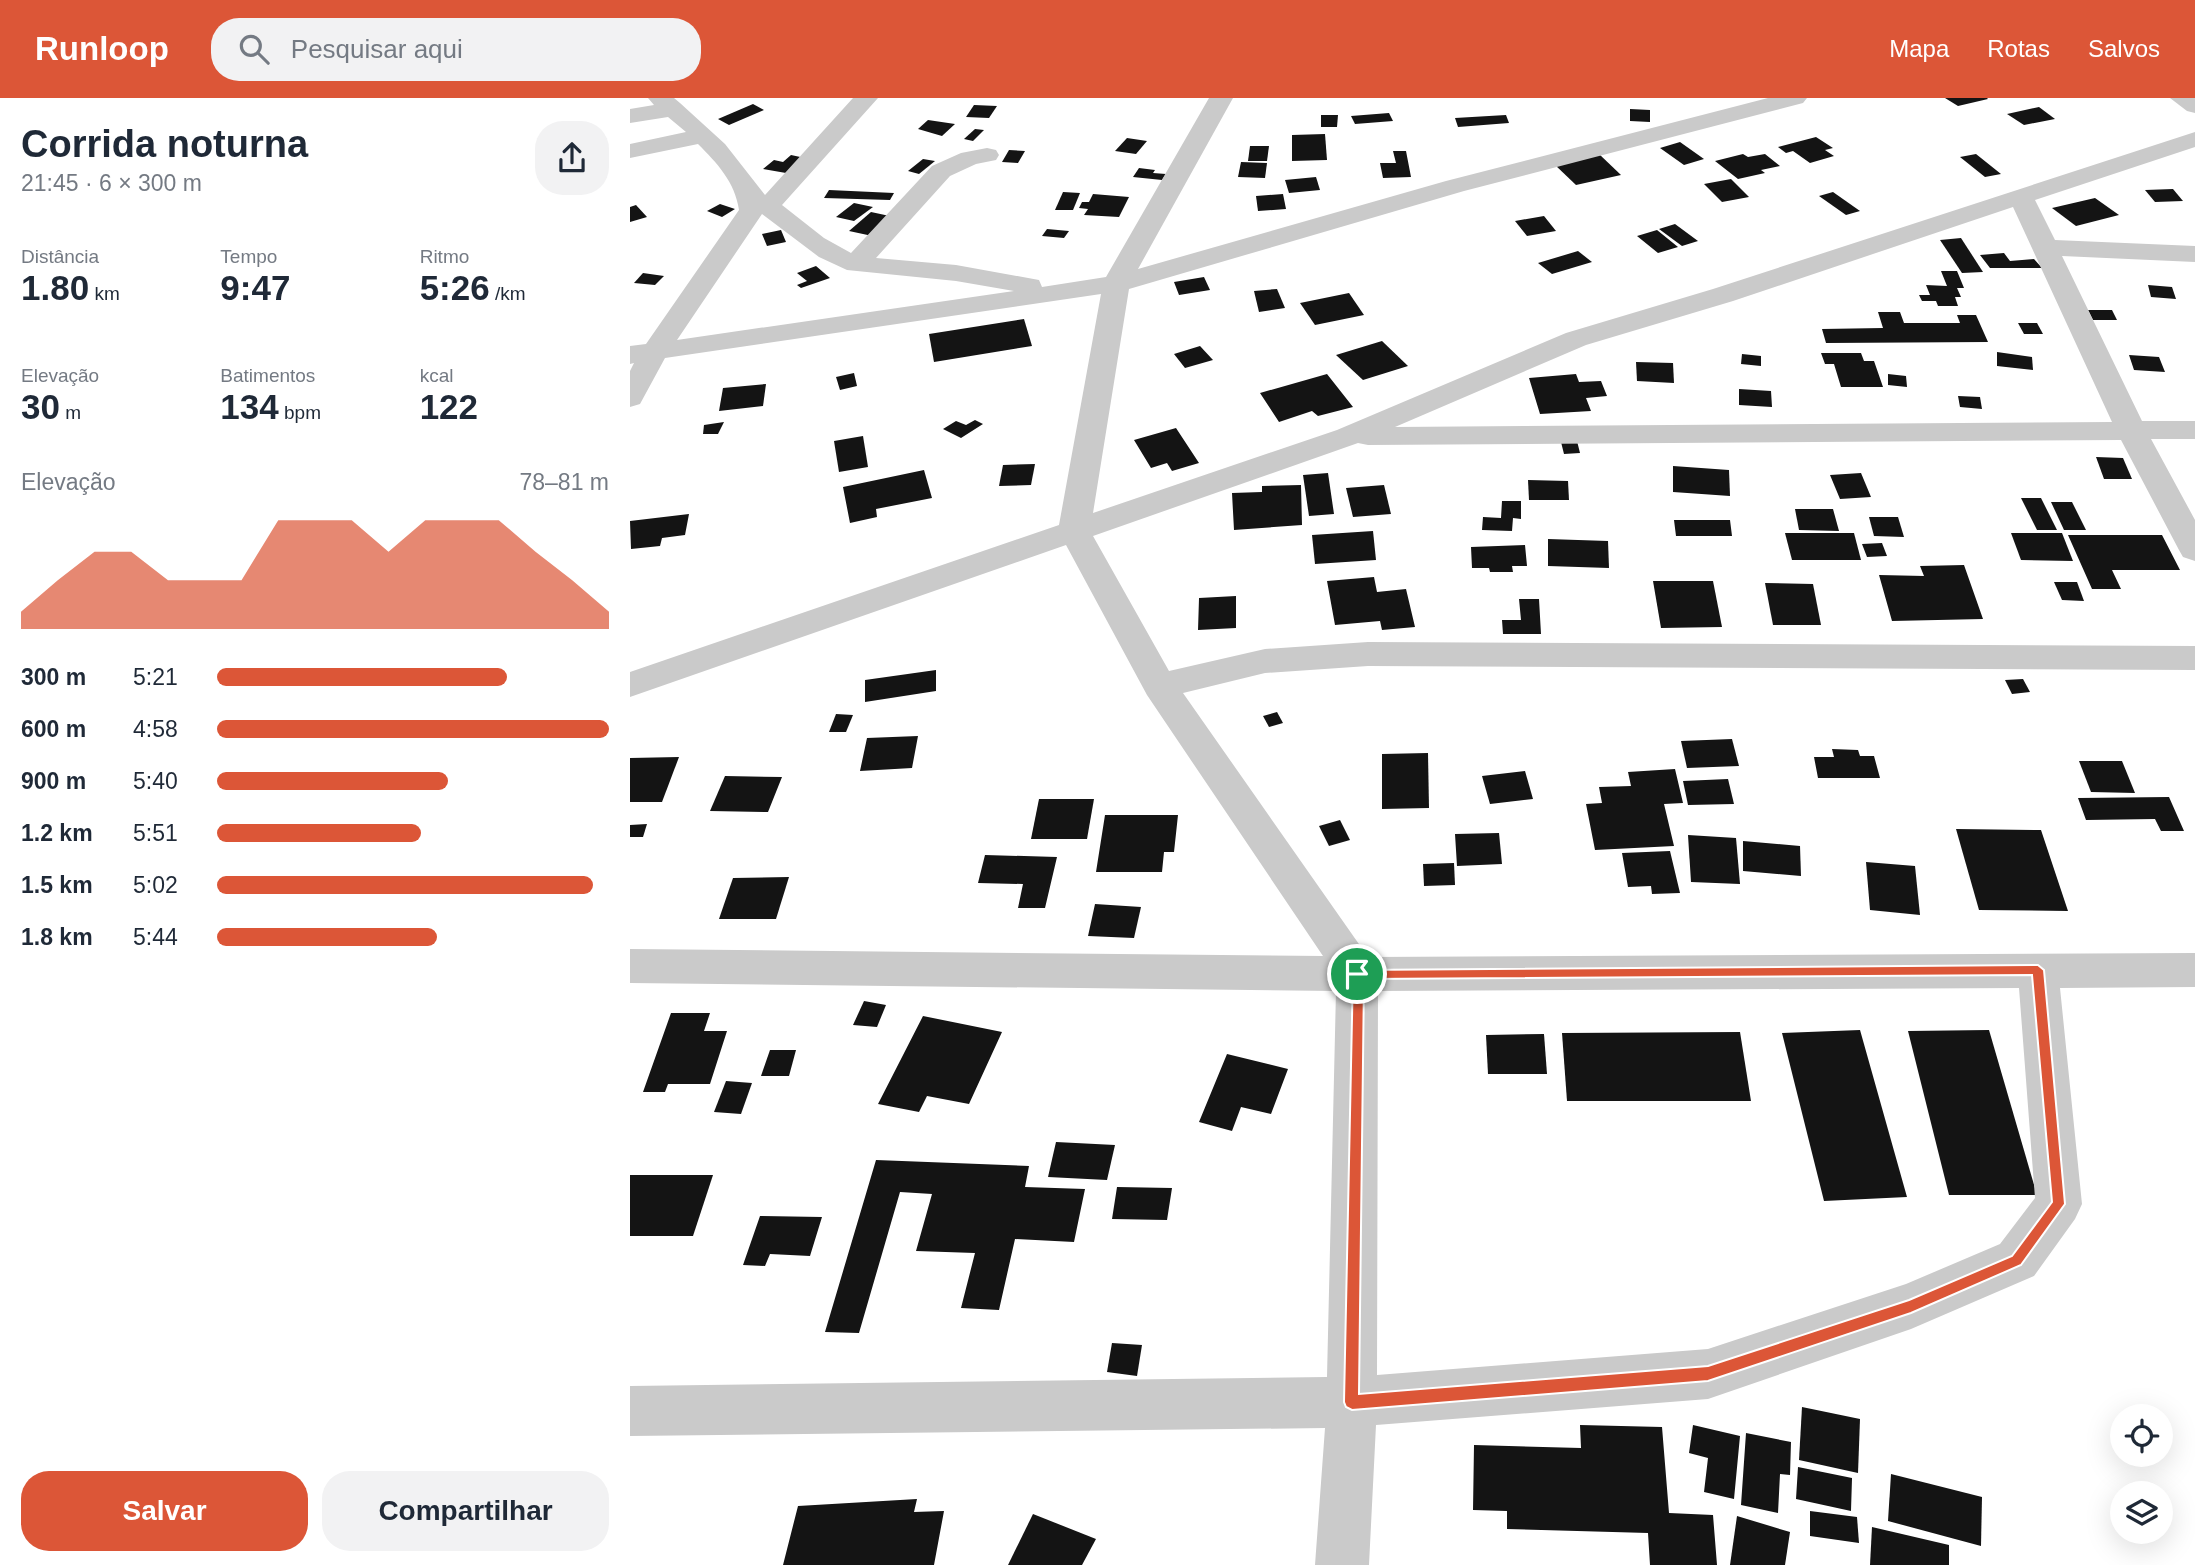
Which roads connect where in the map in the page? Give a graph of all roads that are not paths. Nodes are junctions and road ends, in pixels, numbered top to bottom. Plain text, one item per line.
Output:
1 (866, 98) edge
2 (1221, 98) edge
3 (1795, 98) edge
4 (2182, 98) edge
5 (667, 103) edge
6 (2195, 106) edge
7 (630, 116) edge
8 (701, 136) junction
9 (2195, 139) edge
10 (630, 151) edge
11 (987, 155) dead end
12 (2021, 197) junction
13 (760, 202) junction
14 (2048, 248) junction
15 (2195, 254) edge
16 (856, 264) junction
17 (1116, 284) junction
18 (1054, 292) junction
19 (643, 353) edge
20 (630, 398) edge
21 (2132, 430) junction
22 (2195, 430) edge
23 (1348, 436) junction
24 (1074, 530) junction
25 (2195, 550) edge
26 (2195, 658) edge
27 (630, 685) edge
28 (1160, 686) junction
29 (630, 966) edge
30 (2038, 970) junction
31 (2195, 970) edge
32 (1357, 974) junction
33 (1352, 1402) junction
34 (630, 1411) edge
35 (1342, 1565) edge

1 - 13 street
2 - 17 street
3 - 17 street
4 - 6 street
5 - 7 street
5 - 8 street
8 - 10 street
8 - 13 street
9 - 12 street
11 - 16 street
12 - 14 street
12 - 23 street
13 - 16 street
13 - 19 street
14 - 15 street
14 - 21 street
16 - 18 street
17 - 18 street
17 - 24 street
18 - 19 street
19 - 20 street
21 - 22 street
21 - 23 street
21 - 25 street
23 - 24 street
24 - 27 street
24 - 28 street
26 - 28 street
28 - 32 street
29 - 32 street
30 - 31 street
30 - 32 street
30 - 33 street
32 - 33 street
33 - 34 street
33 - 35 street

